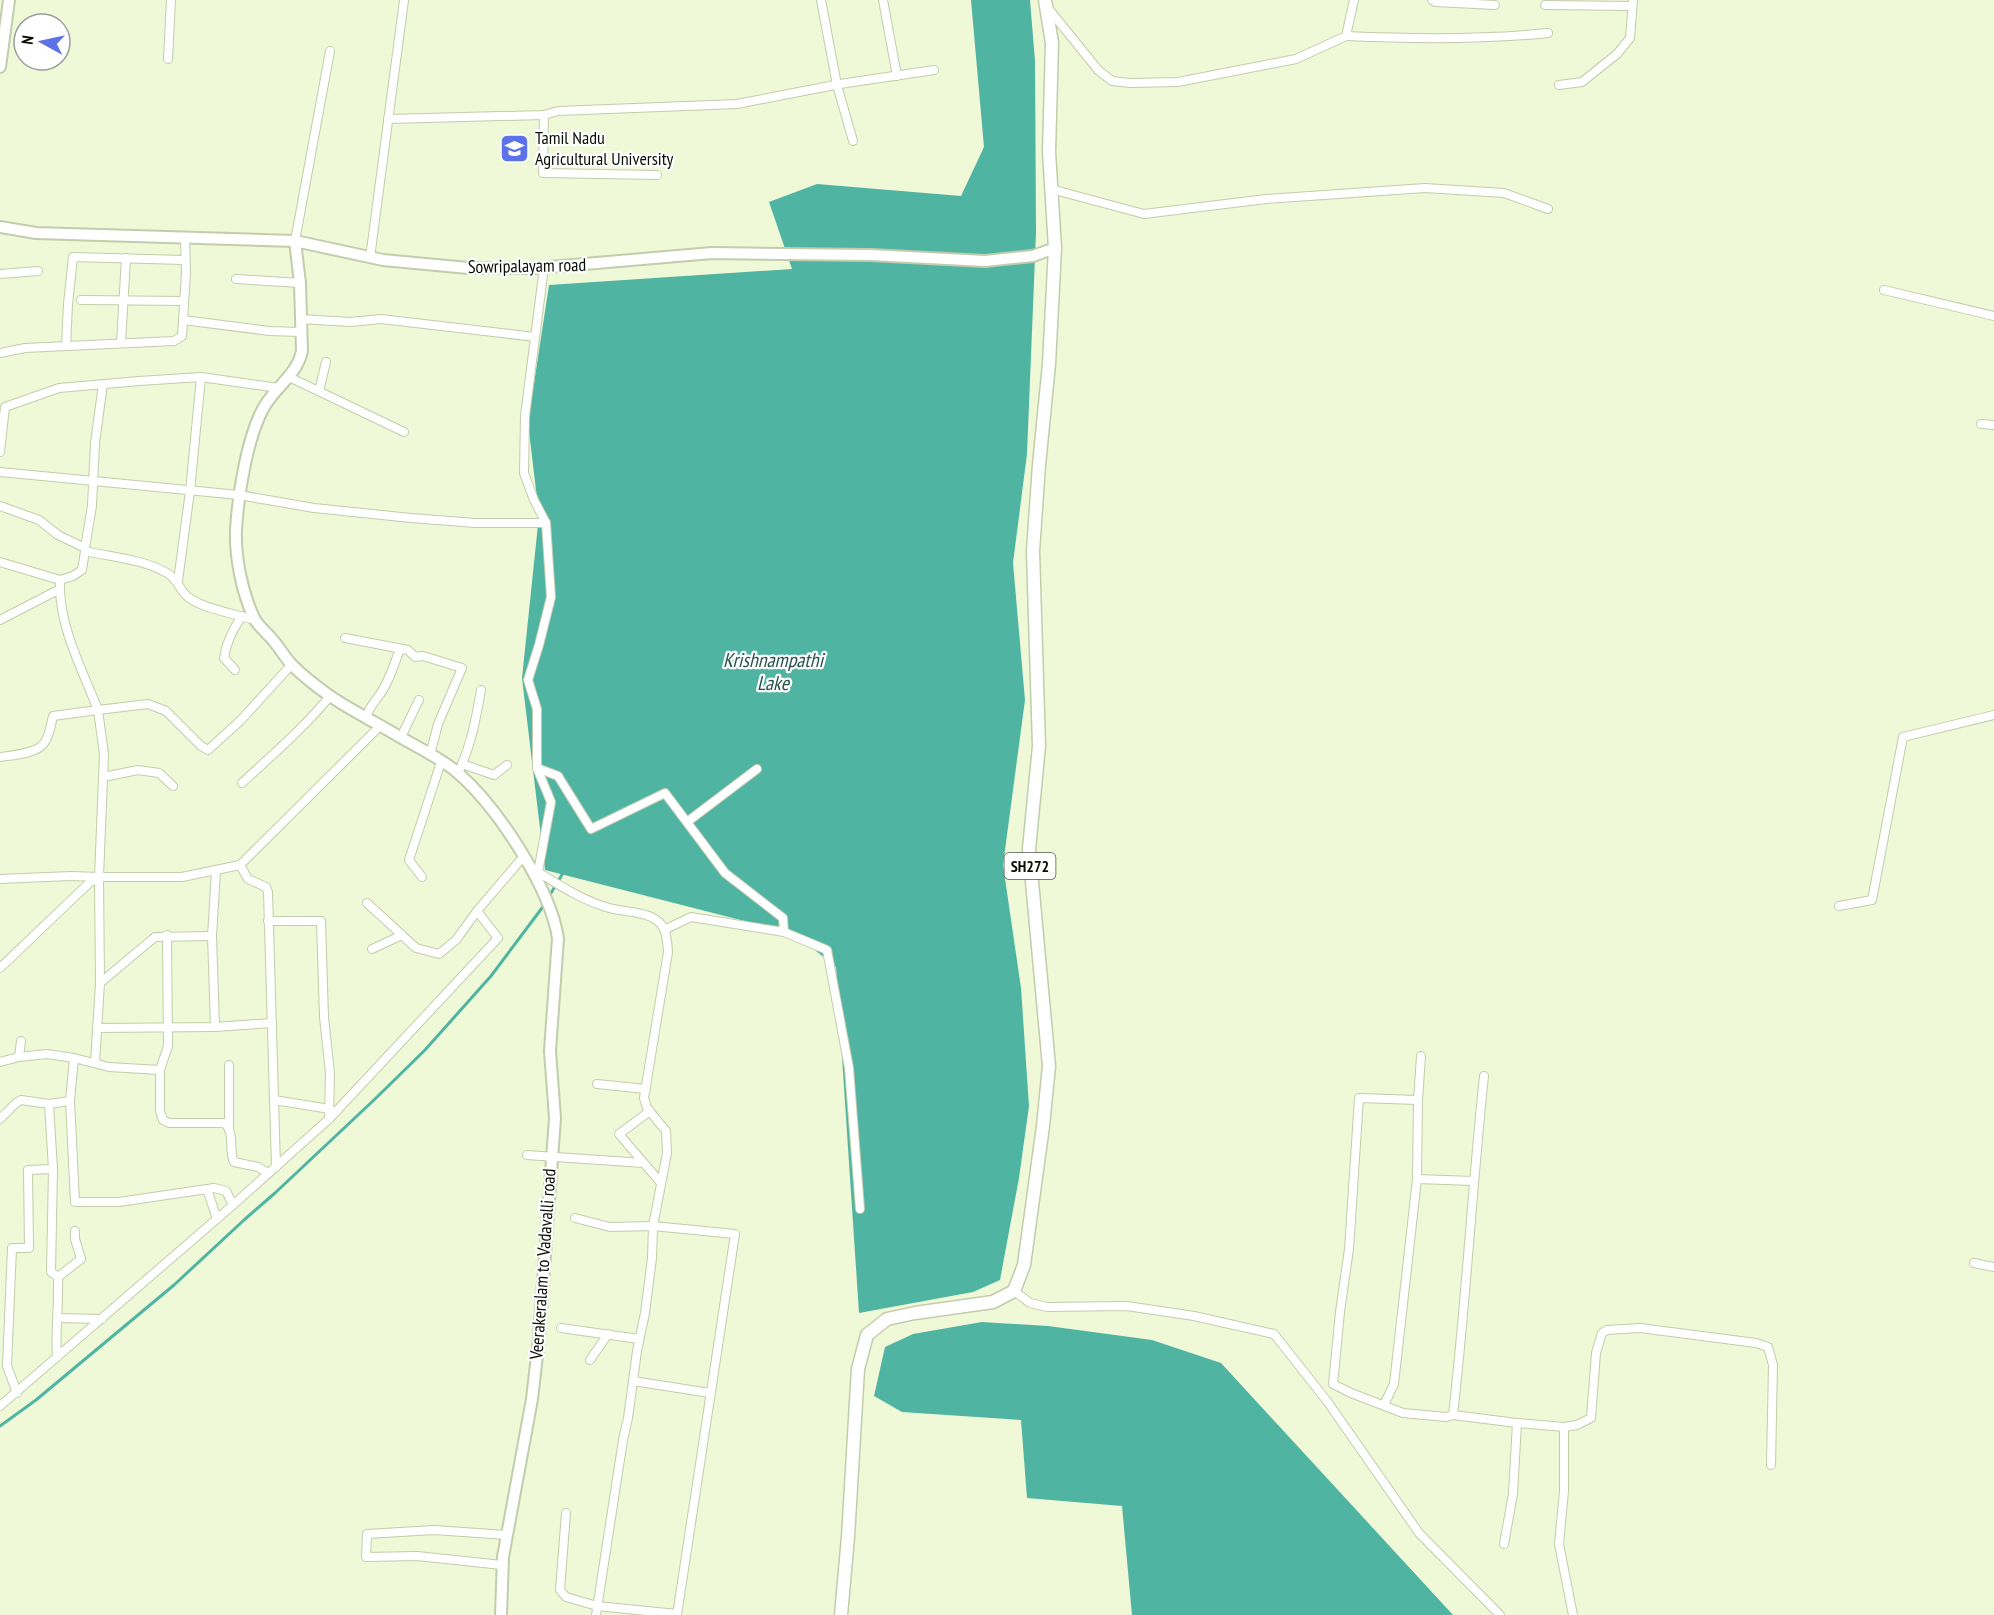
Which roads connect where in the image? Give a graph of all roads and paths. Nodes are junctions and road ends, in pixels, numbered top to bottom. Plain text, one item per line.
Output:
1 (9, 0) edge
2 (171, 0) edge
3 (404, 0) edge
4 (821, 0) edge
5 (883, 0) edge
6 (1354, 0) edge
7 (1432, 0) edge
8 (1046, 3) edge
9 (1632, 3) edge
10 (1495, 5) dead end
11 (1545, 5) dead end
12 (1548, 33) dead end
13 (1346, 36) junction
14 (330, 51) dead end
15 (168, 59) dead end
16 (0, 67) edge
17 (934, 70) dead end
18 (897, 76) junction
19 (837, 85) junction
20 (1559, 85) dead end
21 (544, 115) junction
22 (388, 119) junction
23 (853, 141) dead end
24 (657, 175) dead end
25 (1051, 189) junction
26 (1548, 209) dead end
27 (0, 227) edge
28 (184, 237) junction
29 (295, 241) junction
30 (1055, 248) junction
31 (126, 258) junction
32 (370, 258) junction
33 (184, 260) junction
34 (544, 267) junction
35 (38, 271) dead end
36 (0, 274) edge
37 (236, 279) dead end
38 (300, 283) junction
39 (1884, 290) dead end
40 (81, 300) dead end
41 (123, 300) junction
42 (184, 301) junction
43 (1994, 316) edge
44 (300, 319) junction
45 (183, 320) junction
46 (301, 332) junction
47 (535, 337) junction
48 (121, 343) junction
49 (66, 346) junction
50 (0, 353) edge
51 (326, 362) dead end
52 (201, 377) junction
53 (289, 377) junction
54 (103, 384) junction
55 (278, 388) junction
56 (320, 391) junction
57 (3, 407) edge
58 (1981, 424) dead end
59 (1994, 425) edge
60 (404, 432) dead end
61 (0, 452) edge
62 (0, 472) edge
63 (94, 480) junction
64 (190, 491) junction
65 (239, 495) junction
66 (0, 506) edge
67 (546, 523) junction
68 (85, 550) junction
69 (0, 562) edge
70 (60, 580) junction
71 (178, 581) junction
72 (60, 589) junction
73 (242, 616) junction
74 (0, 620) edge
75 (255, 620) junction
76 (345, 638) dead end
77 (400, 649) junction
78 (292, 664) junction
79 (235, 670) dead end
80 (481, 690) dead end
81 (330, 696) junction
82 (419, 700) dead end
83 (98, 710) junction
84 (1994, 715) edge
85 (366, 717) junction
86 (381, 725) junction
87 (401, 737) junction
88 (430, 755) junction
89 (0, 757) edge
90 (441, 762) junction
91 (507, 765) dead end
92 (460, 768) junction
93 (537, 768) junction
94 (757, 769) dead end
95 (103, 777) junction
96 (242, 783) dead end
97 (173, 786) dead end
98 (687, 822) junction
99 (524, 856) junction
100 (240, 865) junction
101 (216, 871) junction
102 (538, 872) junction
103 (99, 877) junction
104 (422, 877) dead end
105 (0, 879) edge
106 (367, 903) dead end
107 (1839, 906) dead end
108 (477, 911) junction
109 (268, 921) junction
110 (664, 930) junction
111 (784, 932) junction
112 (167, 935) junction
113 (402, 935) junction
114 (212, 936) junction
115 (372, 949) dead end
116 (0, 968) edge
117 (100, 983) junction
118 (272, 1023) junction
119 (215, 1027) junction
120 (97, 1028) junction
121 (168, 1028) junction
122 (21, 1041) dead end
123 (1421, 1056) dead end
124 (19, 1057) junction
125 (74, 1058) junction
126 (0, 1062) edge
127 (94, 1063) junction
128 (229, 1065) dead end
129 (160, 1070) junction
130 (1484, 1076) dead end
131 (597, 1084) dead end
132 (646, 1089) junction
133 (274, 1100) junction
134 (1418, 1100) junction
135 (70, 1101) junction
136 (49, 1104) junction
137 (330, 1108) junction
138 (650, 1112) junction
139 (0, 1119) edge
140 (330, 1119) junction
141 (229, 1127) junction
142 (527, 1155) dead end
143 (552, 1157) junction
144 (643, 1163) junction
145 (276, 1167) junction
146 (53, 1169) junction
147 (268, 1173) junction
148 (1417, 1179) junction
149 (1473, 1181) junction
150 (661, 1183) junction
151 (207, 1189) junction
152 (233, 1205) junction
153 (860, 1209) dead end
154 (575, 1218) dead end
155 (217, 1219) junction
156 (653, 1226) junction
157 (75, 1231) dead end
158 (1974, 1263) dead end
159 (1994, 1267) edge
160 (58, 1277) junction
161 (1014, 1291) junction
162 (58, 1318) junction
163 (102, 1319) junction
164 (561, 1328) dead end
165 (608, 1335) junction
166 (639, 1339) junction
167 (57, 1358) junction
168 (590, 1360) dead end
169 (633, 1381) junction
170 (1333, 1384) junction
171 (16, 1393) junction
172 (710, 1393) junction
173 (1327, 1401) junction
174 (1384, 1405) junction
175 (0, 1406) edge
176 (1453, 1415) junction
177 (1517, 1423) junction
178 (1564, 1427) junction
179 (1771, 1465) dead end
180 (566, 1513) dead end
181 (507, 1534) junction
182 (1504, 1544) dead end
183 (502, 1565) junction
184 (597, 1611) edge
185 (617, 1612) edge
186 (501, 1615) edge
187 (677, 1615) edge
188 (841, 1615) edge
189 (1500, 1615) edge
190 (1573, 1615) edge

1 - 16 street
2 - 15 street
3 - 22 street
4 - 19 street
5 - 18 street
6 - 13 street
7 - 10 street
8 - 13 street
8 - 25 main road, SH272
9 - 11 street
9 - 20 street
12 - 13 street
14 - 29 street
17 - 18 street
18 - 19 street
19 - 21 street
19 - 23 street
21 - 22 street
21 - 24 street
22 - 32 street
25 - 26 street
25 - 30 main road, SH272
27 - 28 street, Sowripalayam road
28 - 29 street, Sowripalayam road
28 - 33 street
29 - 32 street, Sowripalayam road
29 - 38 street
30 - 34 street, Sowripalayam road
30 - 161 main road, SH272
31 - 33 street
31 - 41 street
31 - 49 street
32 - 34 street, Sowripalayam road
33 - 42 street
34 - 47 street
35 - 36 street
37 - 38 street
38 - 44 street
39 - 43 street
40 - 41 street
41 - 42 street
41 - 48 street
42 - 45 street
44 - 46 street
44 - 47 street
45 - 46 street
45 - 48 street
46 - 53 street
47 - 67 street
48 - 49 street
49 - 50 street
51 - 56 street
52 - 54 street
52 - 55 street
52 - 64 street
53 - 55 street
53 - 56 street
54 - 57 street
54 - 63 street
55 - 65 street
56 - 60 street
57 - 61 street
58 - 59 street
62 - 63 street
63 - 64 street
63 - 68 street
64 - 65 street
64 - 71 street
65 - 67 street
65 - 75 street
66 - 68 street
67 - 93 street
68 - 70 street
68 - 71 street
69 - 70 street
70 - 72 street
71 - 73 street
72 - 74 street
72 - 83 street
73 - 75 street
73 - 79 street
75 - 78 street, Veerakeralam to Vadavalli road
76 - 77 street
77 - 85 street
77 - 88 street
78 - 81 street, Veerakeralam to Vadavalli road
78 - 83 street
80 - 92 street
81 - 85 street, Veerakeralam to Vadavalli road
81 - 96 street
82 - 87 street
83 - 89 street
83 - 95 street
84 - 107 street
85 - 86 street, Veerakeralam to Vadavalli road
86 - 87 street, Veerakeralam to Vadavalli road
86 - 100 street
87 - 88 street, Veerakeralam to Vadavalli road
88 - 90 street, Veerakeralam to Vadavalli road
90 - 92 street, Veerakeralam to Vadavalli road
90 - 104 street
91 - 92 street
92 - 99 street, Veerakeralam to Vadavalli road
93 - 98 street
93 - 102 street
94 - 98 street
95 - 97 street
95 - 103 street
98 - 111 street
99 - 102 street, Veerakeralam to Vadavalli road
99 - 108 street
100 - 101 street
100 - 109 street
101 - 103 street
101 - 114 street
102 - 110 street
102 - 143 street, Veerakeralam to Vadavalli road
103 - 105 street
103 - 116 street
103 - 117 street
106 - 113 street
108 - 113 street
108 - 140 street
109 - 118 street
109 - 137 street
110 - 111 street
110 - 132 street
111 - 153 street
112 - 114 street
112 - 117 street
112 - 121 street
113 - 115 street
114 - 119 street
117 - 120 street
118 - 119 street
118 - 133 street
119 - 121 street
120 - 121 street
120 - 127 street
121 - 129 street
122 - 124 street
123 - 134 street
124 - 125 street
124 - 126 street
125 - 127 street
125 - 135 street
127 - 129 street
128 - 141 street
129 - 141 street
130 - 149 street
131 - 132 street
132 - 138 street
133 - 137 street
133 - 145 street
134 - 148 street
134 - 170 street
135 - 136 street
135 - 151 street
136 - 139 street
136 - 146 street
137 - 140 street
138 - 144 street
138 - 150 street
140 - 145 street
141 - 147 street
142 - 143 street
143 - 144 street
143 - 181 street, Veerakeralam to Vadavalli road
144 - 150 street
145 - 147 street
146 - 160 street
146 - 171 street
147 - 152 street
148 - 149 street
148 - 174 street
149 - 176 street
150 - 156 street
151 - 152 street
151 - 155 street
152 - 155 street
154 - 156 street
155 - 163 street
156 - 166 street
156 - 172 street
157 - 160 street
158 - 159 street
160 - 162 street
161 - 173 street
161 - 188 main road
162 - 163 street
162 - 167 street
163 - 167 street
164 - 165 street
165 - 166 street
165 - 168 street
166 - 169 street
167 - 171 street
169 - 172 street
169 - 184 street
170 - 173 street
170 - 174 street
171 - 175 street
172 - 187 street
173 - 189 street
174 - 176 street
176 - 177 street
177 - 178 street
177 - 182 street
178 - 179 street
178 - 190 street
180 - 184 street
181 - 183 street, Veerakeralam to Vadavalli road
181 - 183 street
183 - 186 street, Veerakeralam to Vadavalli road
184 - 185 street
185 - 187 street

